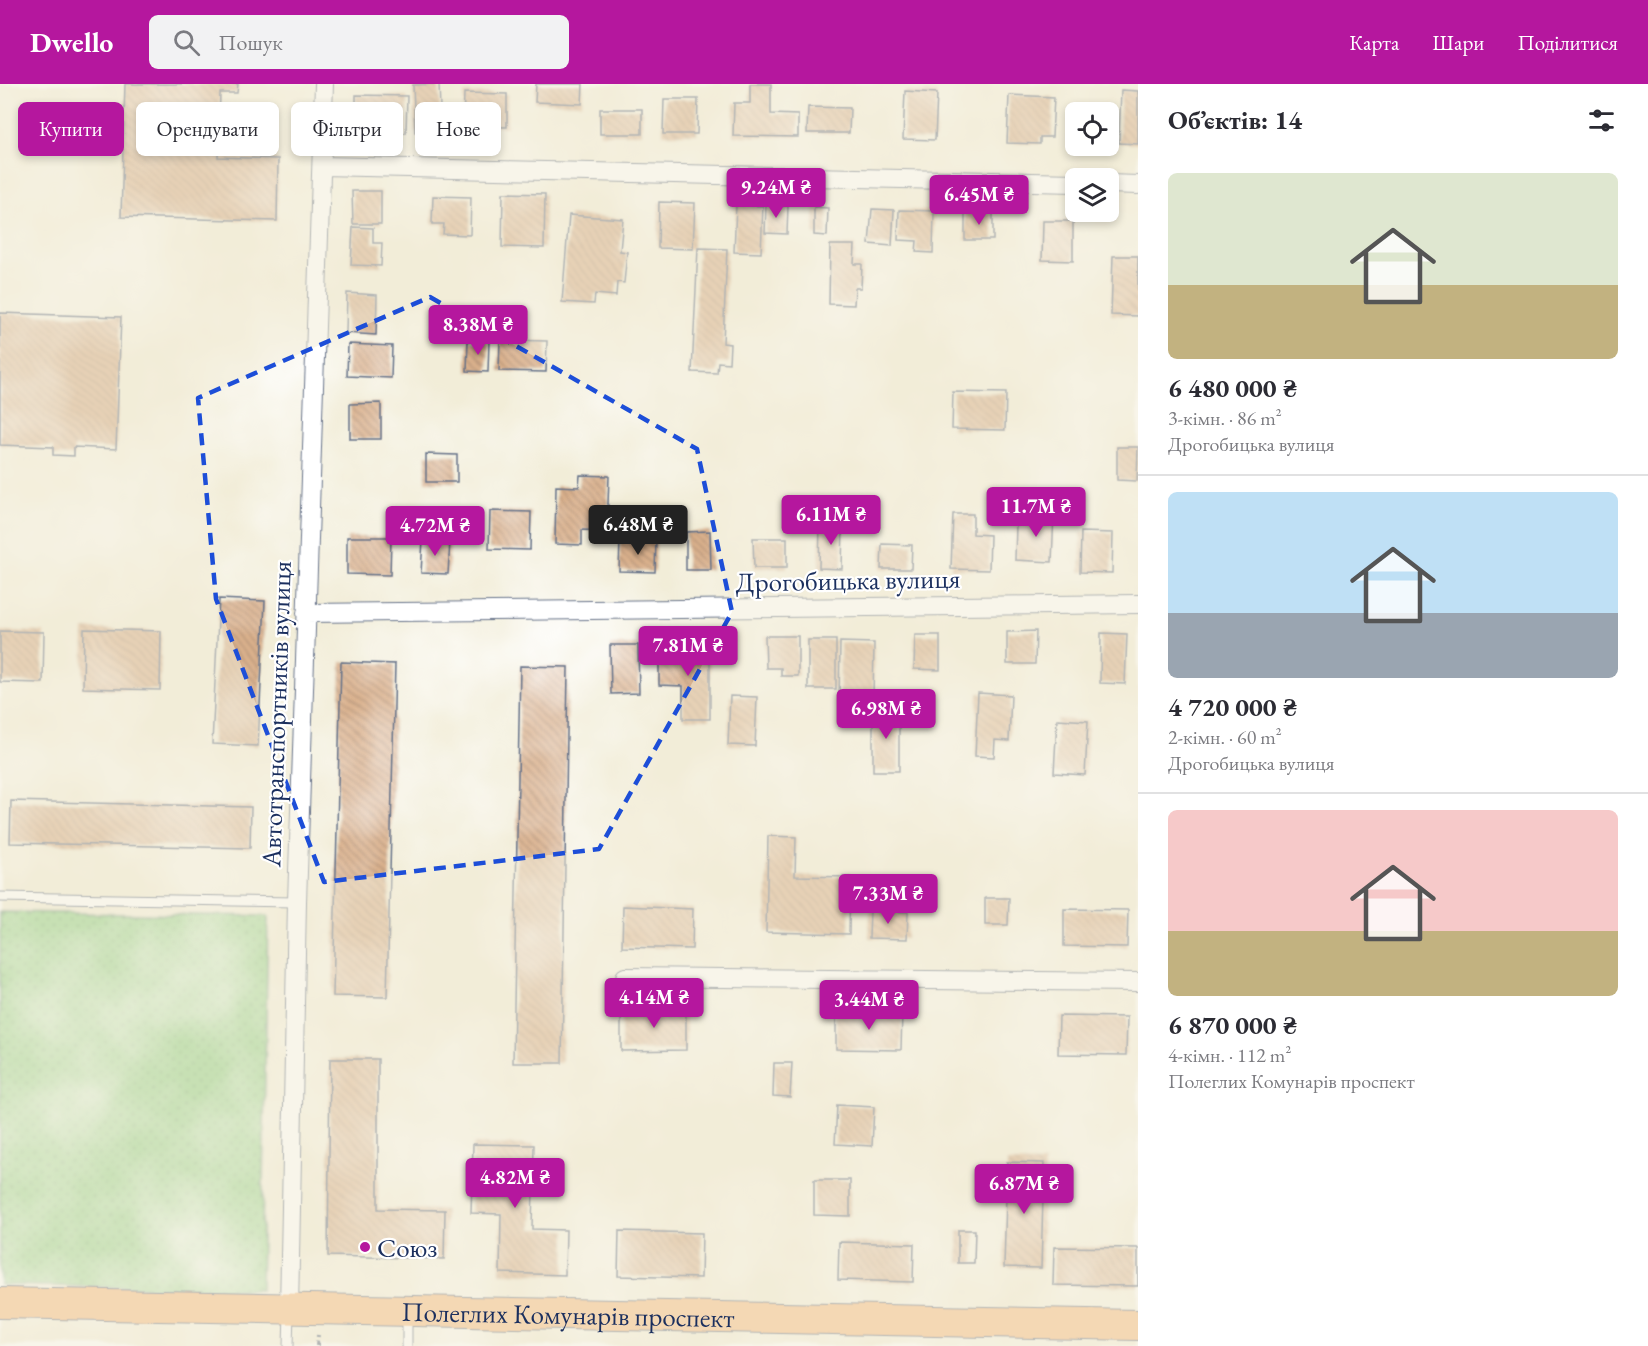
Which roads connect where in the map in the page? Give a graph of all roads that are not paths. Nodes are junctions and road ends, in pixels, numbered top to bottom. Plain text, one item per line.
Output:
1 (324, 84) edge
2 (322, 166) junction
3 (1065, 183) edge
4 (1119, 184) edge
5 (1138, 185) edge
6 (1138, 604) edge
7 (306, 613) junction
8 (0, 897) edge
9 (297, 902) junction
10 (625, 977) dead end
11 (1138, 982) edge
12 (0, 1303) edge
13 (290, 1309) junction
14 (407, 1309) junction
15 (1138, 1325) edge
16 (288, 1346) edge
17 (406, 1346) edge

1 - 2 street, Автотранспортників вулиця
2 - 3 street
2 - 7 street, Автотранспортників вулиця
4 - 5 street
6 - 7 street, Дрогобицька вулиця
7 - 9 street, Автотранспортників вулиця
8 - 9 lane
9 - 13 street, Автотранспортників вулиця
10 - 11 street
12 - 13 main road, Полеглих Комунарів проспект
13 - 14 main road, Полеглих Комунарів проспект
13 - 16 lane, Автотранспортників вулиця
14 - 15 main road, Полеглих Комунарів проспект
14 - 17 lane

